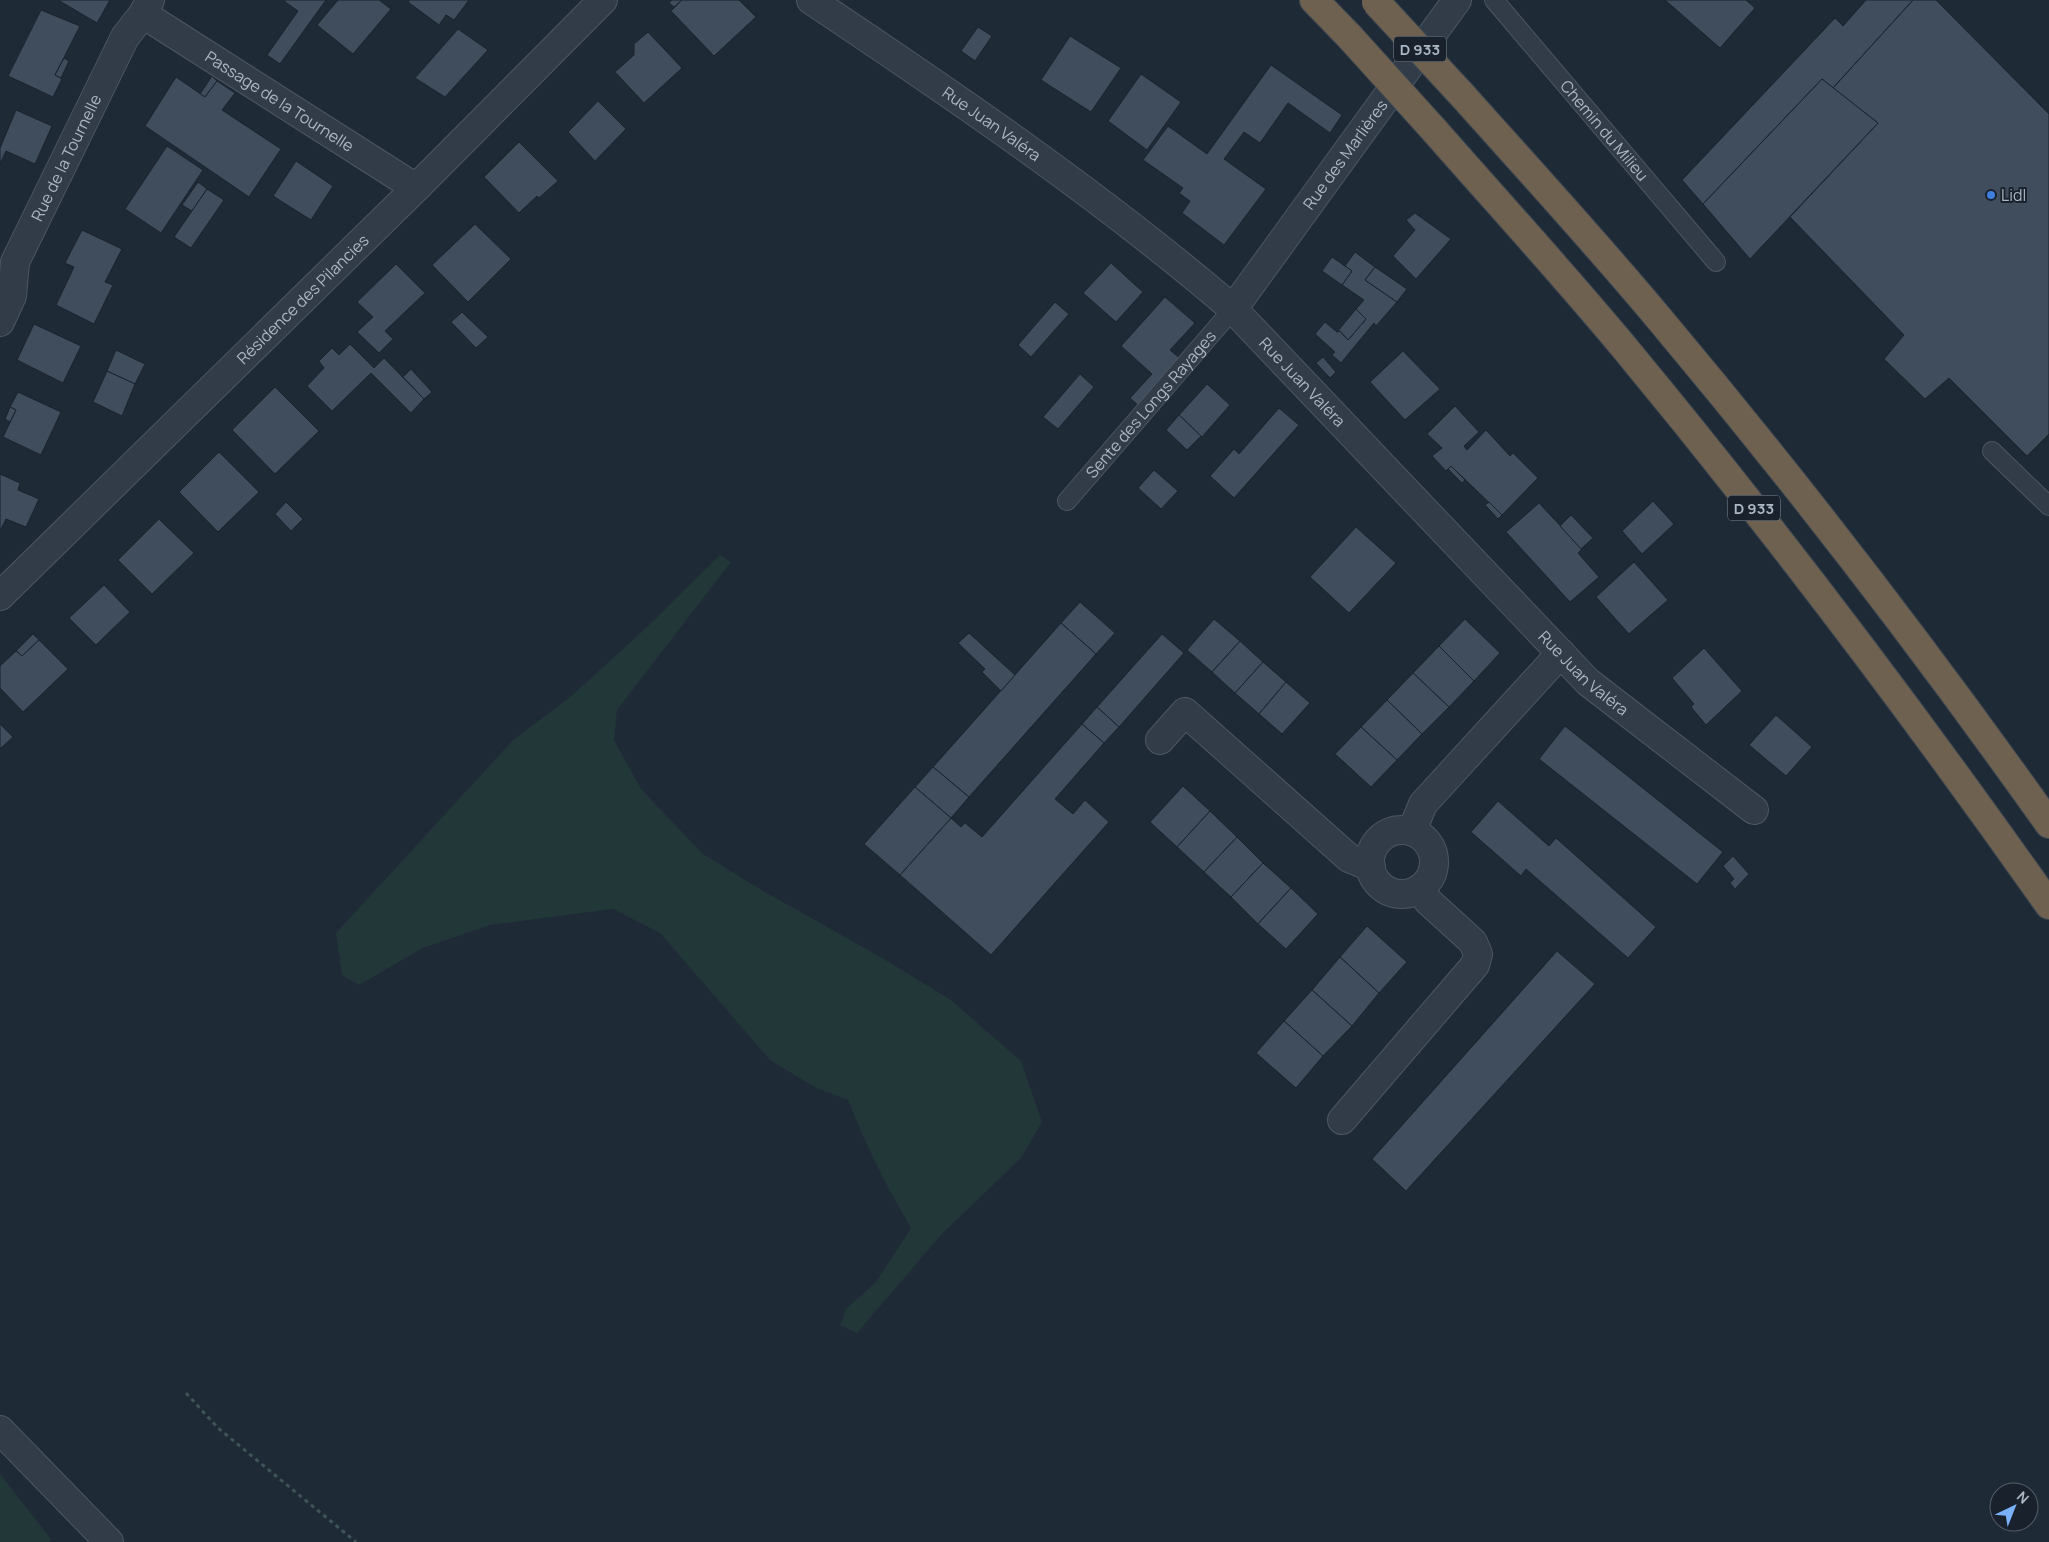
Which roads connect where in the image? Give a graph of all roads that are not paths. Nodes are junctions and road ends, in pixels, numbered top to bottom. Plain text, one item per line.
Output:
1 (603, 0) edge
2 (811, 0) edge
3 (1314, 0) edge
4 (1458, 0) edge
5 (1494, 0) edge
6 (1375, 1) edge
7 (146, 7) edge
8 (416, 188) junction
9 (1716, 262) dead end
10 (1233, 309) junction
11 (0, 322) edge
12 (1992, 451) dead end
13 (1067, 501) dead end
14 (2049, 506) edge
15 (0, 596) edge
16 (1561, 653) junction
17 (1160, 740) dead end
18 (1754, 810) dead end
19 (2049, 824) edge
20 (1412, 831) junction
21 (1371, 866) junction
22 (1419, 889) junction
23 (2049, 905) edge
24 (1342, 1120) dead end
25 (0, 1430) edge
26 (109, 1542) edge

1 - 8 street, Résidence des Pilancies
2 - 10 street, Rue Juan Valéra
3 - 23 highway, D 933, bridge
4 - 10 street, Rue des Marlières
5 - 9 lane, Chemin du Milieu
6 - 19 highway, D 933, bridge
7 - 8 street, Passage de la Tournelle
7 - 11 street, Rue de la Tournelle
8 - 15 street, Résidence des Pilancies
10 - 13 lane, Sente des Longs Rayages
10 - 16 street, Rue Juan Valéra
12 - 14 lane
16 - 18 street, Rue Juan Valéra
16 - 20 street
17 - 21 street
20 - 21 street
20 - 22 street
21 - 22 street
22 - 24 street
25 - 26 street

